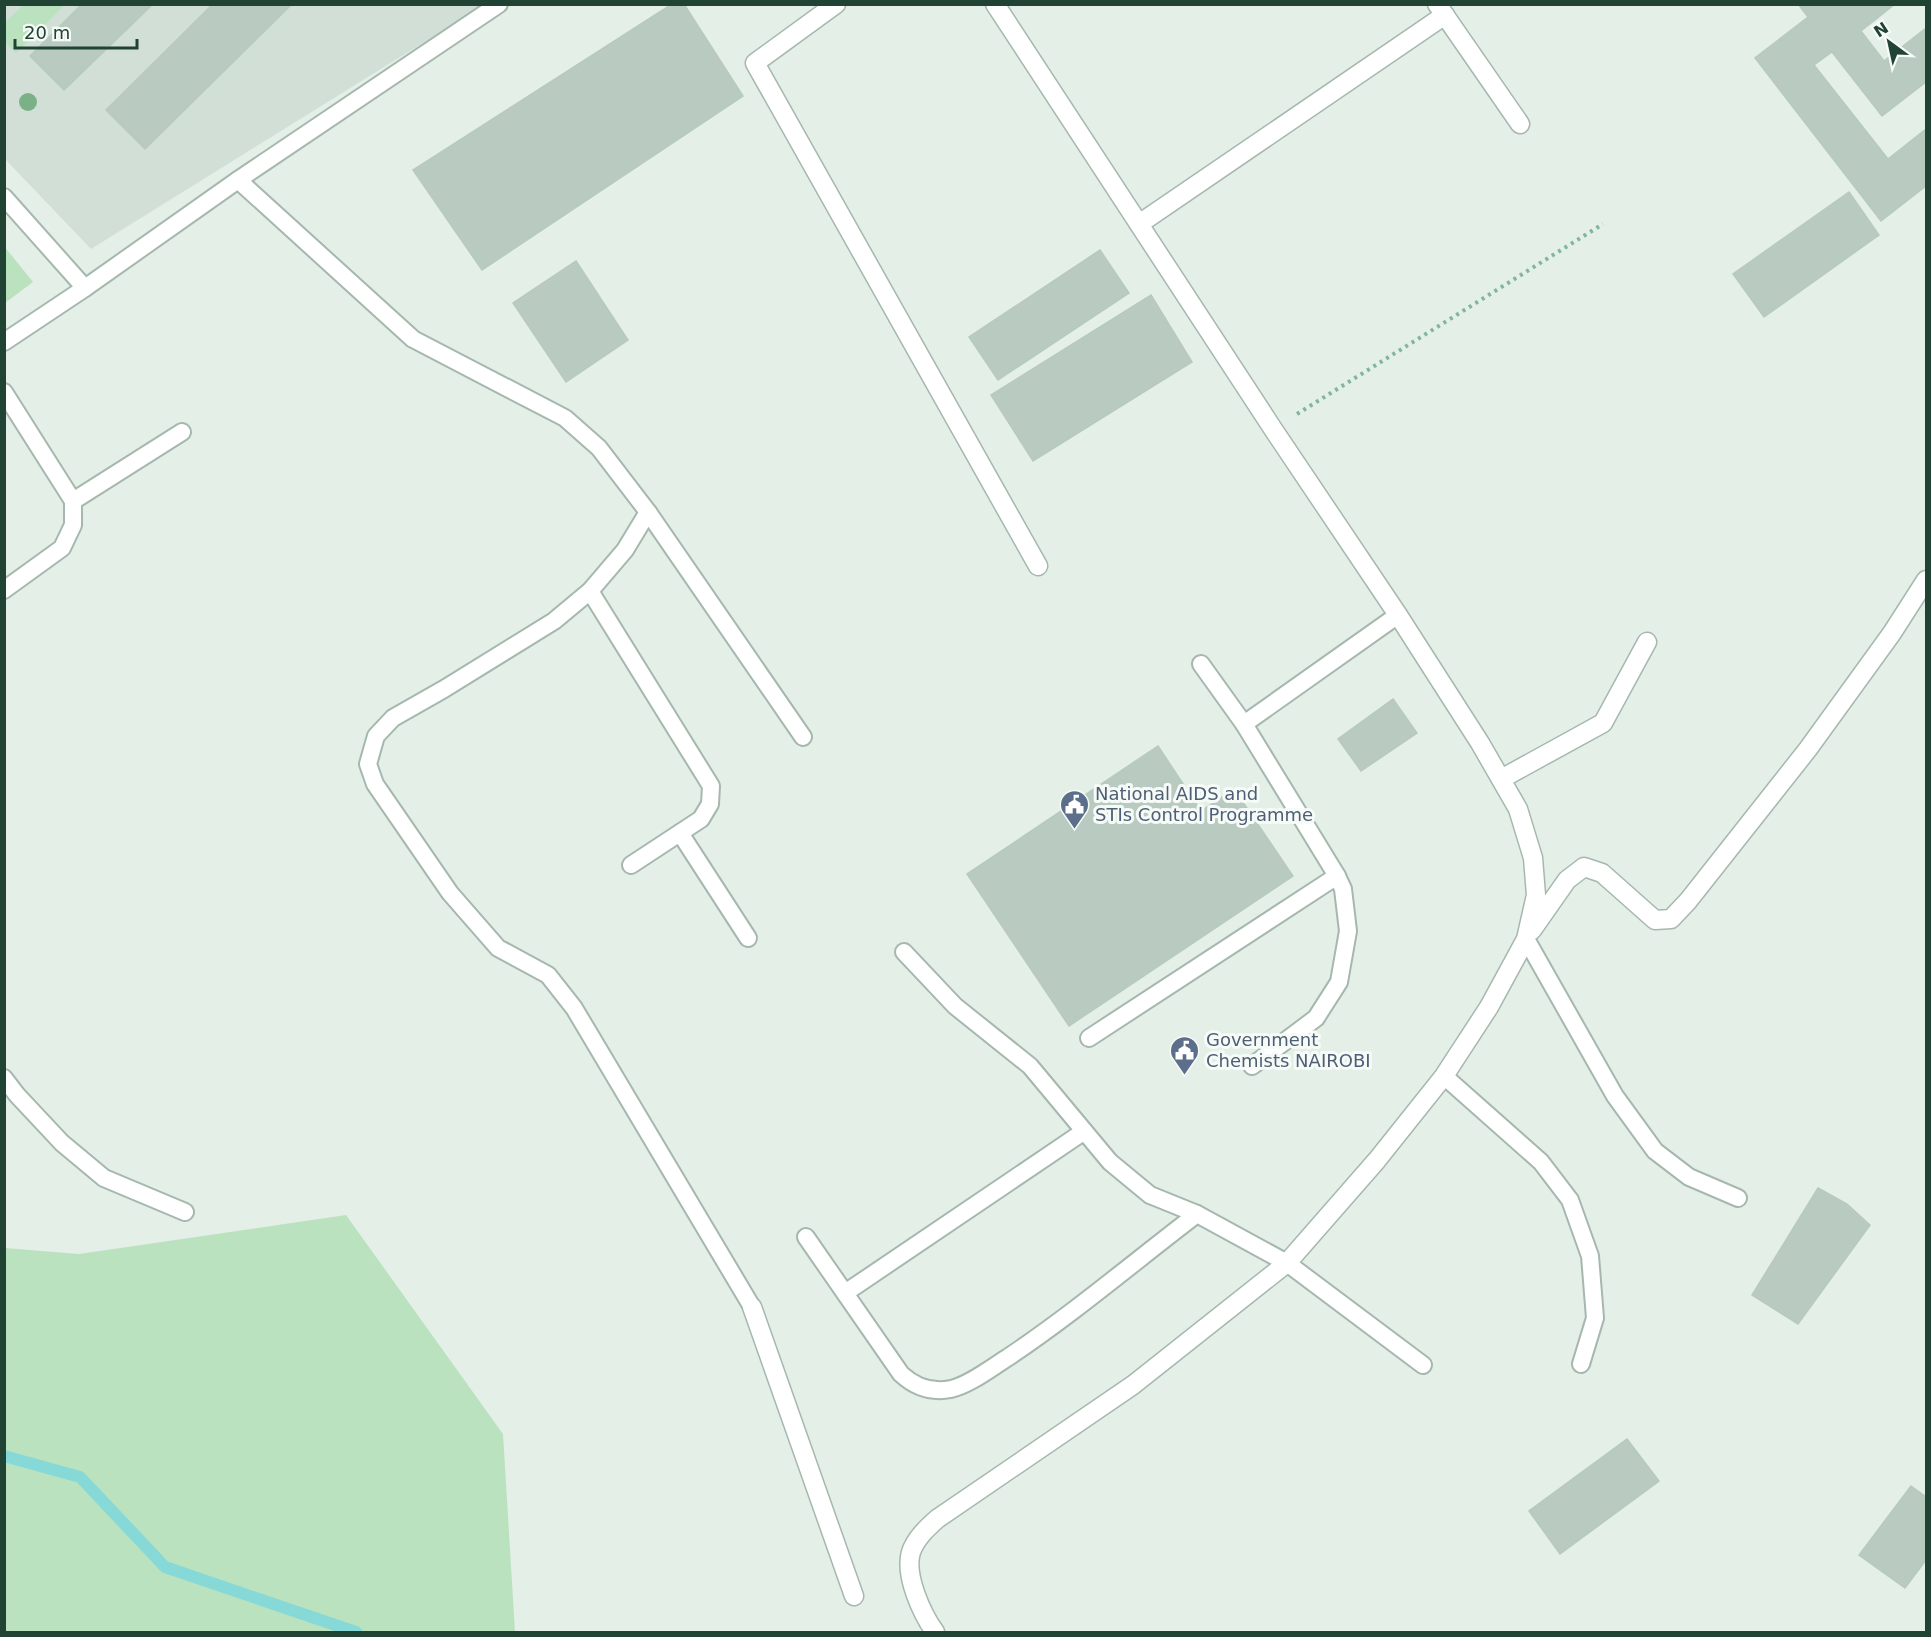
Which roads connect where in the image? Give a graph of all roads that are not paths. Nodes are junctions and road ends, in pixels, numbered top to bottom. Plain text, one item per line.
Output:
1 (498, 4) edge
2 (836, 4) edge
3 (995, 4) edge
4 (1441, 10) edge
5 (1520, 123) dead end
6 (238, 180) junction
7 (4, 196) edge
8 (1139, 224) junction
9 (85, 288) junction
10 (4, 342) edge
11 (4, 392) edge
12 (182, 432) dead end
13 (73, 501) junction
14 (648, 513) junction
15 (1038, 566) dead end
16 (1926, 580) edge
17 (4, 590) edge
18 (590, 591) junction
19 (1398, 615) junction
20 (1647, 642) dead end
21 (1201, 664) dead end
22 (1244, 724) junction
23 (803, 737) dead end
24 (1501, 779) junction
25 (680, 833) junction
26 (631, 865) dead end
27 (1337, 876) junction
28 (748, 938) dead end
29 (1526, 939) junction
30 (904, 952) dead end
31 (1089, 1038) dead end
32 (1252, 1066) dead end
33 (1444, 1076) junction
34 (4, 1078) edge
35 (1083, 1131) junction
36 (1738, 1198) dead end
37 (185, 1212) dead end
38 (1197, 1214) junction
39 (806, 1237) dead end
40 (1287, 1263) junction
41 (845, 1293) junction
42 (752, 1307) joint
43 (1581, 1364) dead end
44 (1423, 1365) dead end
45 (854, 1596) dead end
46 (935, 1632) edge

1 - 6 lane
2 - 15 street
3 - 8 street
4 - 5 street
4 - 8 street
6 - 9 lane
6 - 14 lane
7 - 9 lane
8 - 19 street
9 - 10 lane
11 - 13 lane
12 - 13 lane
13 - 17 lane
14 - 18 lane
14 - 23 lane
16 - 29 street
18 - 25 lane
18 - 42 lane
19 - 22 lane
19 - 24 street
20 - 24 street
21 - 22 lane
22 - 27 lane
24 - 29 street
25 - 26 lane
25 - 28 lane
27 - 31 lane
27 - 32 lane
29 - 33 street
29 - 36 lane
30 - 35 lane
33 - 40 street
33 - 43 lane
34 - 37 lane
35 - 38 lane
35 - 41 lane
38 - 40 lane
38 - 41 lane
39 - 41 lane
40 - 44 lane
40 - 46 street
42 - 45 street

